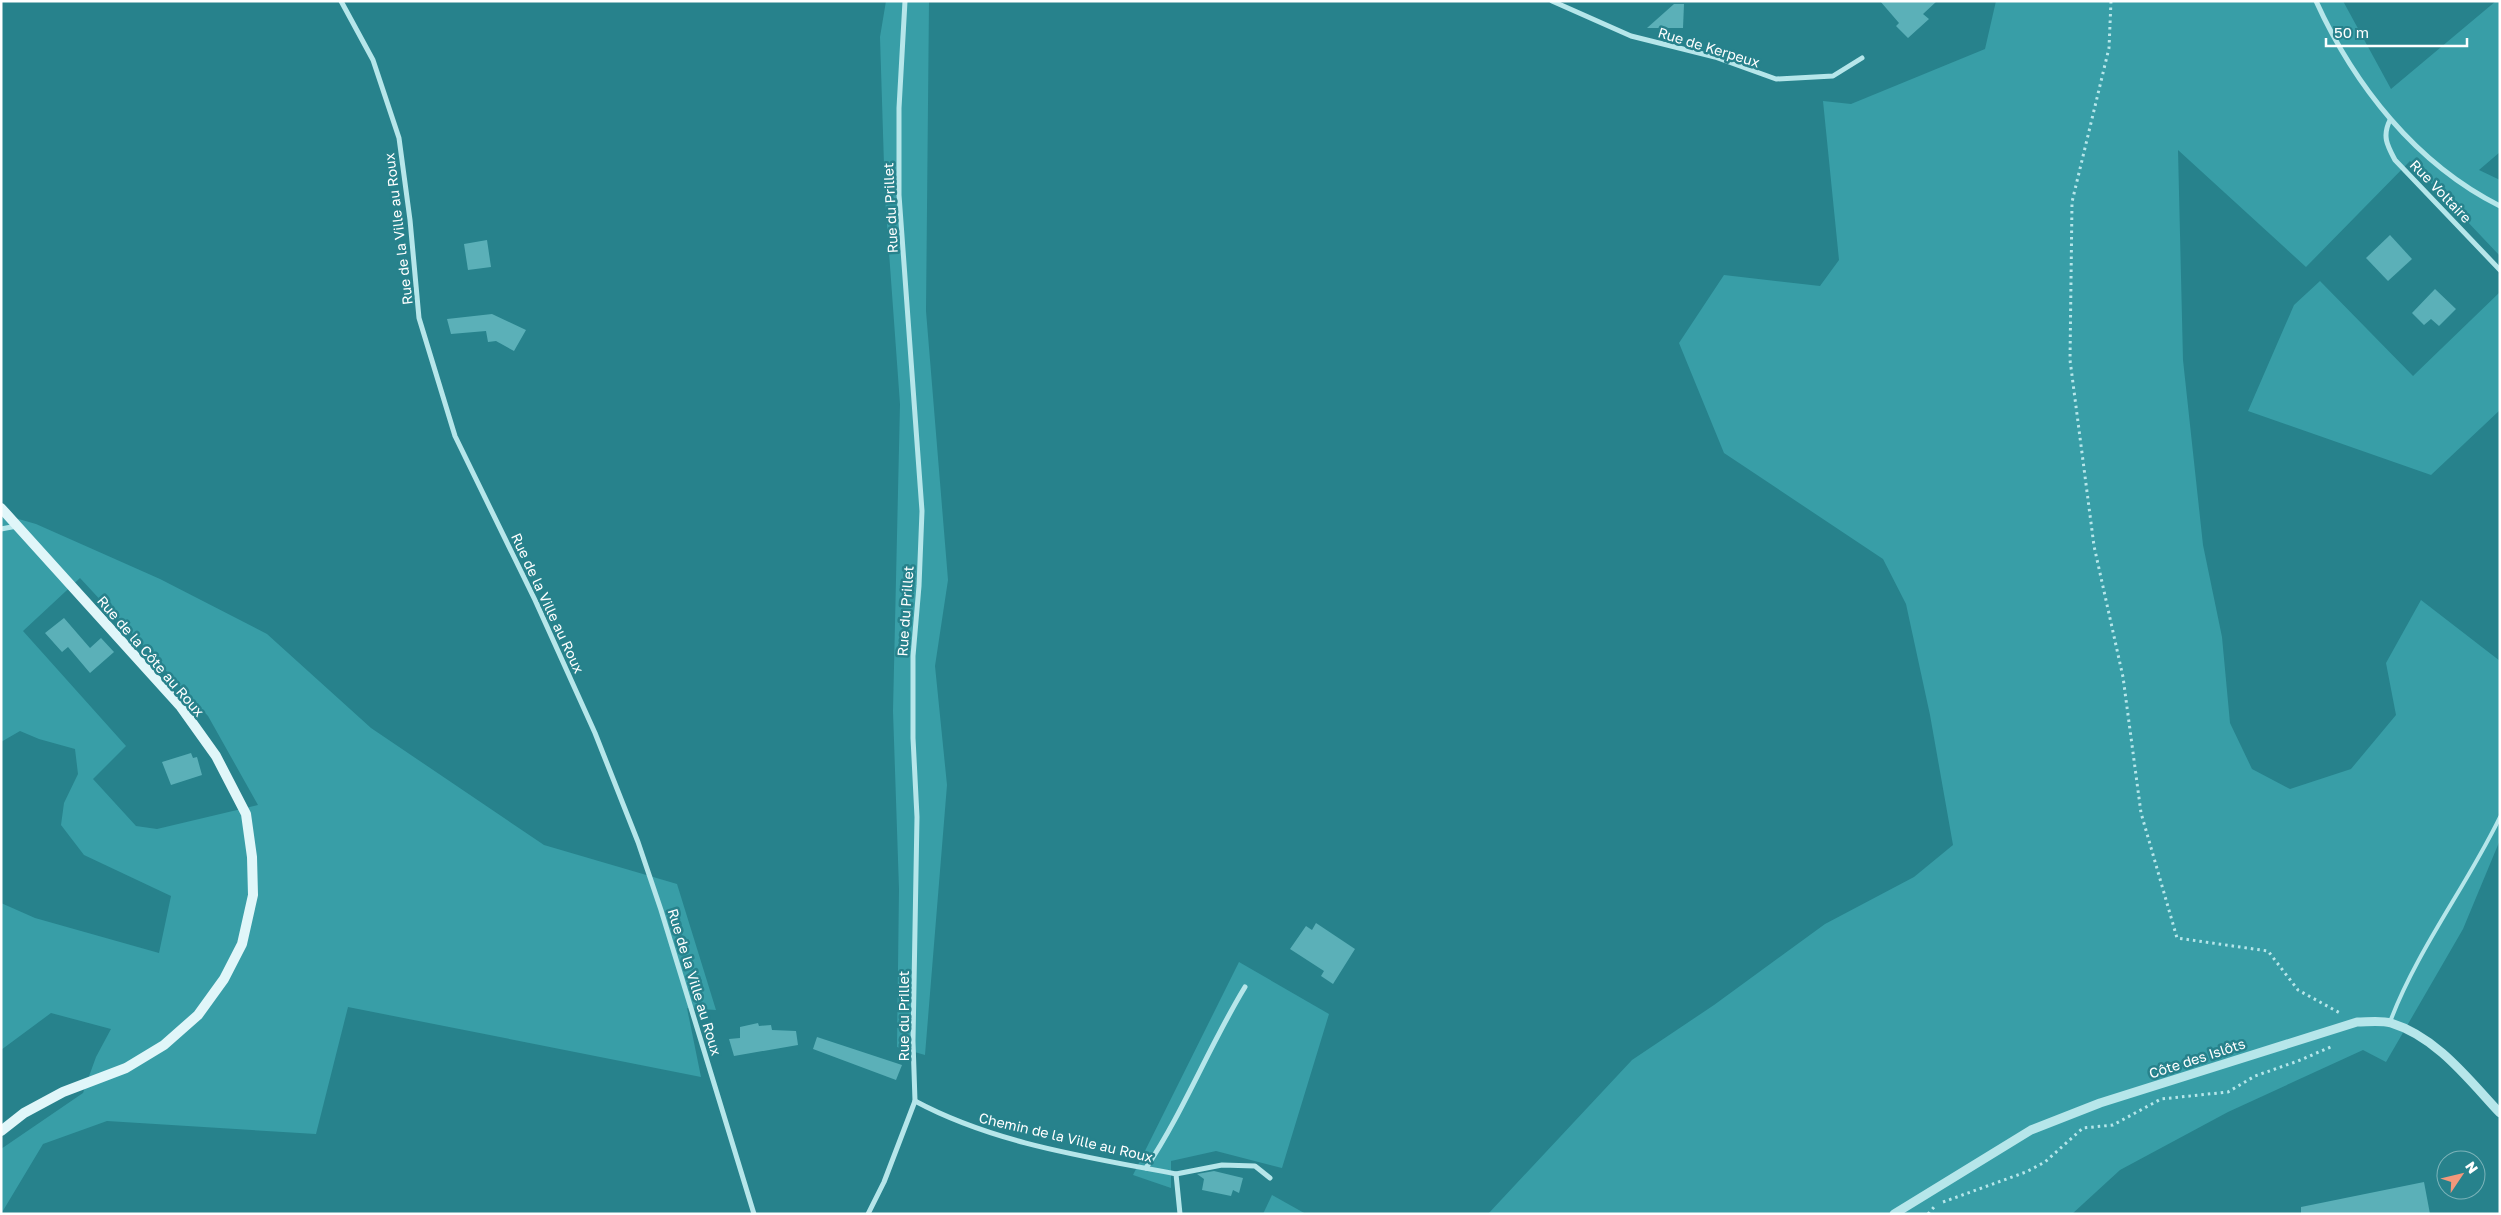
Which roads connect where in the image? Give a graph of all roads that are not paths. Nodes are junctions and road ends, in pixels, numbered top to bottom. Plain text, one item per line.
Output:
1 (341, 1) edge
2 (904, 1) edge
3 (1552, 1) edge
4 (2316, 1) edge
5 (1862, 58) dead end
6 (2390, 120) junction
7 (2500, 206) edge
8 (2500, 270) edge
9 (1, 508) edge
10 (17, 526) junction
11 (1, 529) edge
12 (2500, 817) edge
13 (1245, 987) dead end
14 (2390, 1022) junction
15 (915, 1101) junction
16 (2500, 1113) edge
17 (1, 1131) edge
18 (1146, 1168) junction
19 (1176, 1174) junction
20 (1270, 1178) dead end
21 (754, 1214) edge
22 (868, 1214) edge
23 (1180, 1214) edge
24 (1894, 1214) edge

1 - 21 street, Rue de la Ville au Roux
2 - 15 street, Rue du Prillet
3 - 5 street, Rue de Kerpeux
4 - 6 street, Rue Voltaire
6 - 7 street, Rue Voltaire
6 - 8 street, Rue Voltaire
9 - 10 main road, Rue de la Côte au Roux
10 - 11 street
10 - 17 main road, Rue de la Côte au Roux
12 - 14 lane
13 - 18 street
14 - 16 street, Côte des Islôts
14 - 24 street, Côte des Islôts
15 - 18 street, Chemin de la Ville au Roux
15 - 22 street, Rue du Prillet
18 - 19 street, Chemin de la Ville au Roux
19 - 20 street
19 - 23 street

